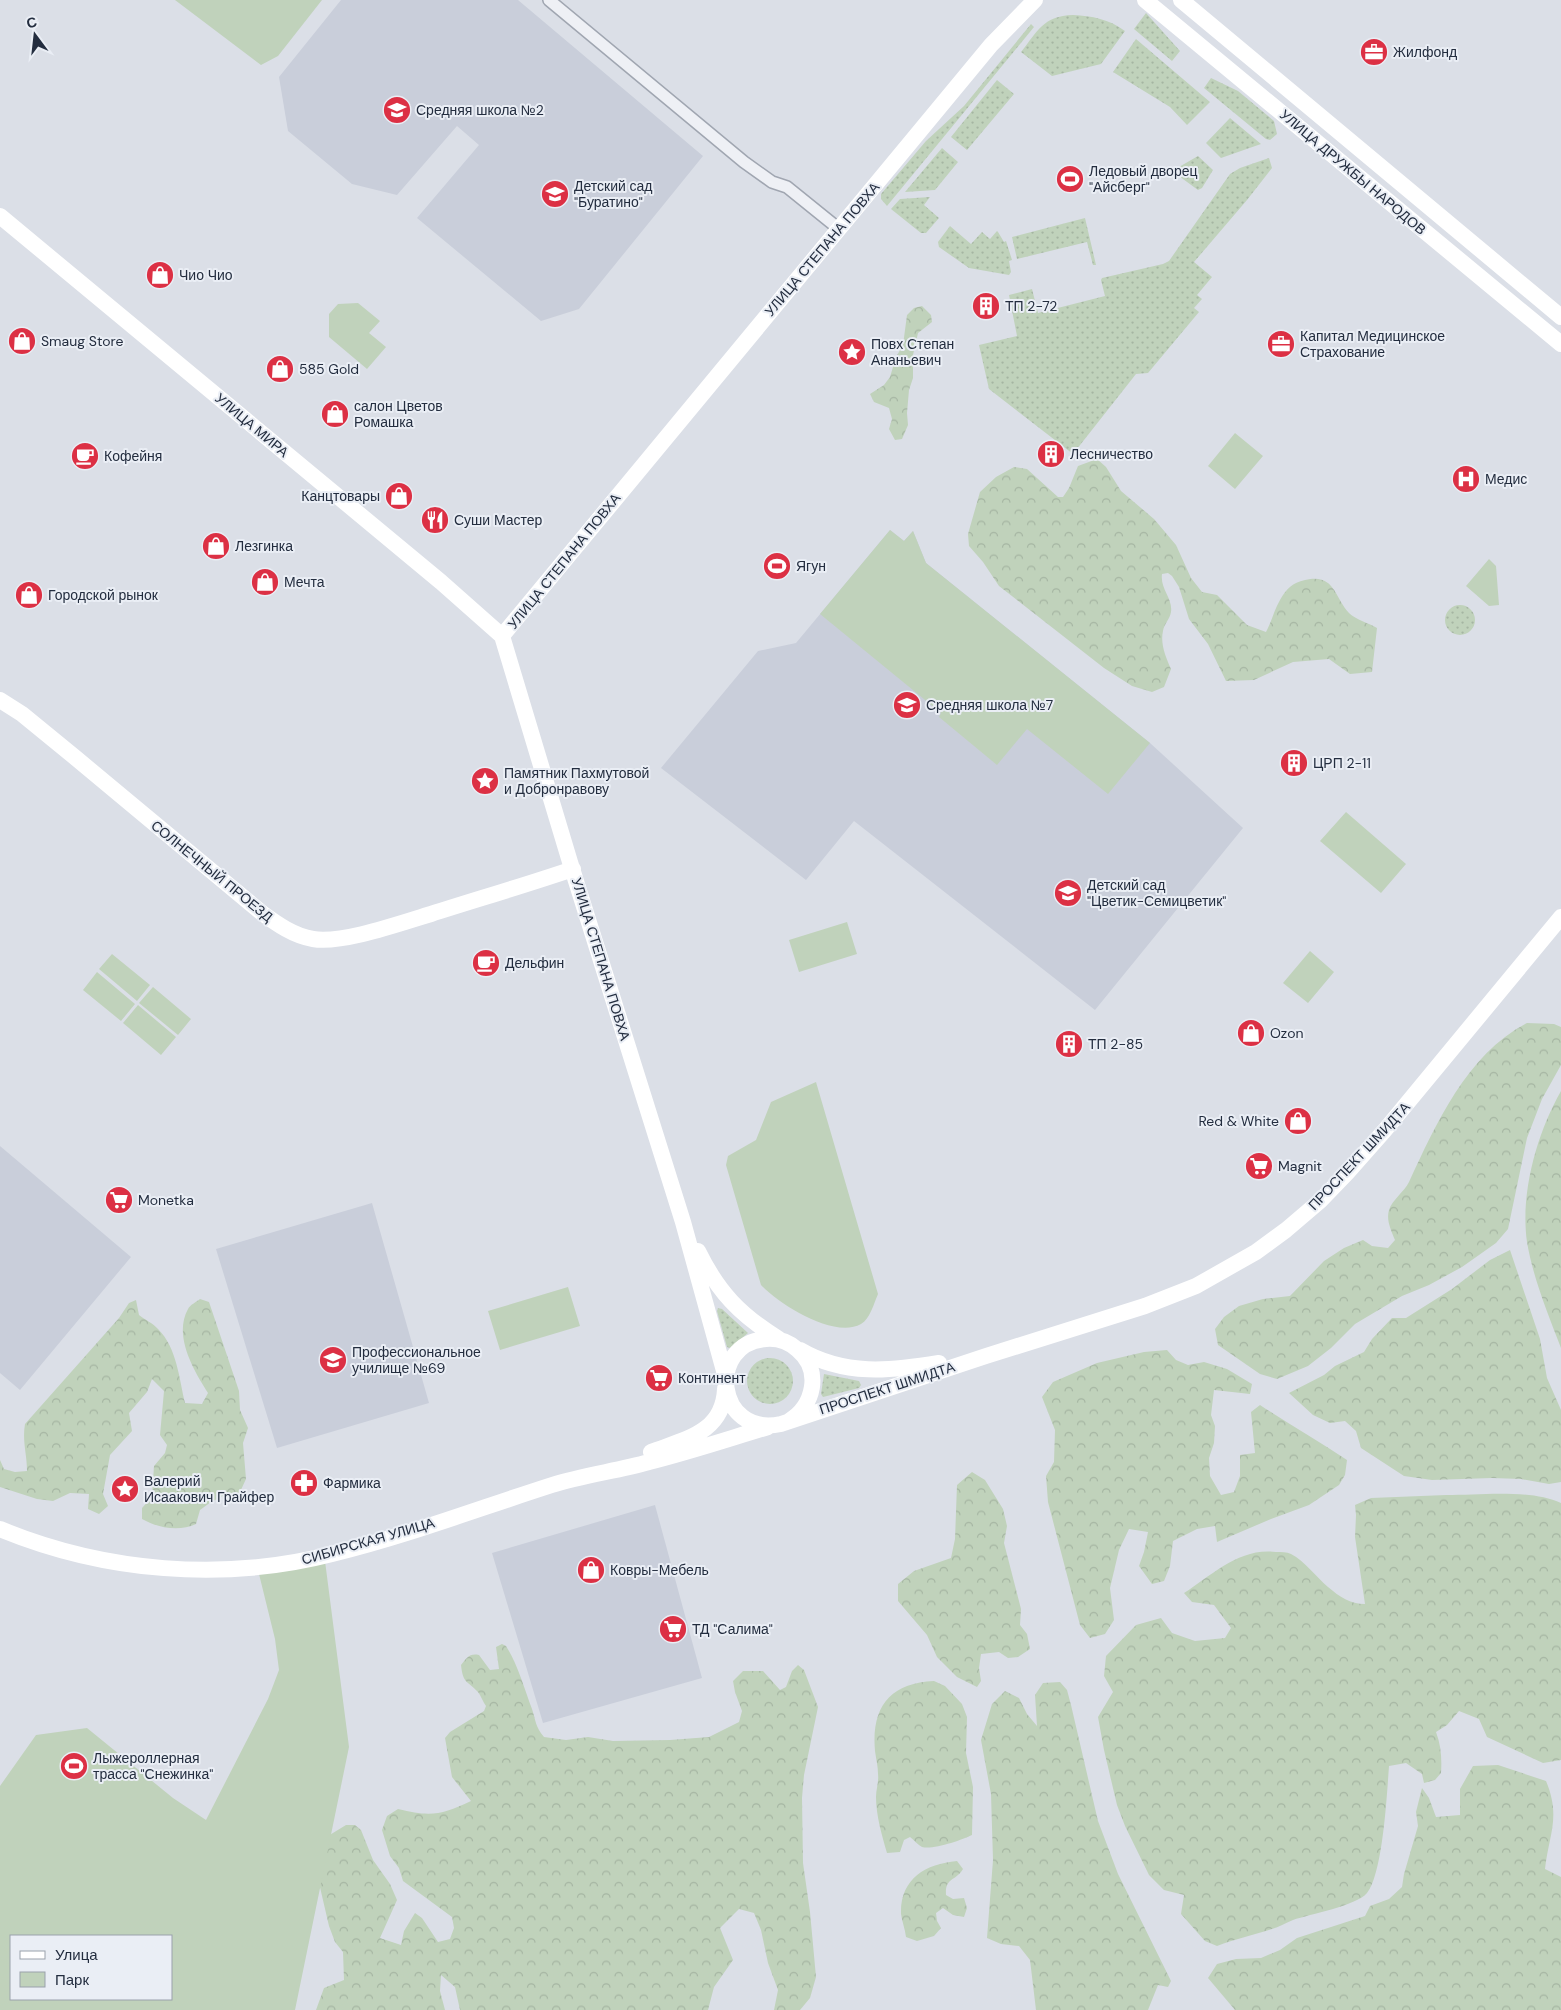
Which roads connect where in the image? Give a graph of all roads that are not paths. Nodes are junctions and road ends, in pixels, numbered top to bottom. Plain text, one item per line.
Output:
1 (549, 0) edge
2 (1022, 0) edge
3 (1035, 0) edge
4 (1145, 0) edge
5 (1181, 0) edge
6 (999, 37) junction
7 (0, 216) edge
8 (839, 229) junction
9 (1561, 317) edge
10 (1561, 344) edge
11 (502, 636) junction
12 (0, 700) edge
13 (573, 869) junction
14 (1561, 917) edge
15 (683, 1222) junction
16 (788, 1344) junction
17 (986, 1356) junction
18 (726, 1381) junction
19 (789, 1421) junction
20 (773, 1426) junction
21 (586, 1476) junction
22 (0, 1529) edge

1 - 8 street
2 - 6 street
3 - 6 street
4 - 10 street, УЛИЦА ДРУЖБЫ НАРОДОВ
5 - 9 street, УЛИЦА ДРУЖБЫ НАРОДОВ
6 - 8 street, УЛИЦА СТЕПАНА ПОВХА
7 - 11 street, УЛИЦА МИРА
8 - 11 street, УЛИЦА СТЕПАНА ПОВХА
11 - 13 street, УЛИЦА СТЕПАНА ПОВХА
12 - 13 street, СОЛНЕЧНЫЙ ПРОЕЗД
13 - 15 street, УЛИЦА СТЕПАНА ПОВХА
14 - 17 street, ПРОСПЕКТ ШМИДТА
15 - 16 street, УЛИЦА СТЕПАНА ПОВХА
15 - 18 street, УЛИЦА СТЕПАНА ПОВХА
16 - 17 street, ПРОСПЕКТ ШМИДТА
16 - 18 street
16 - 19 street
17 - 19 street, ПРОСПЕКТ ШМИДТА
18 - 20 street
18 - 21 street, СИБИРСКАЯ УЛИЦА
19 - 20 street
20 - 21 street, СИБИРСКАЯ УЛИЦА
21 - 22 street, СИБИРСКАЯ УЛИЦА

